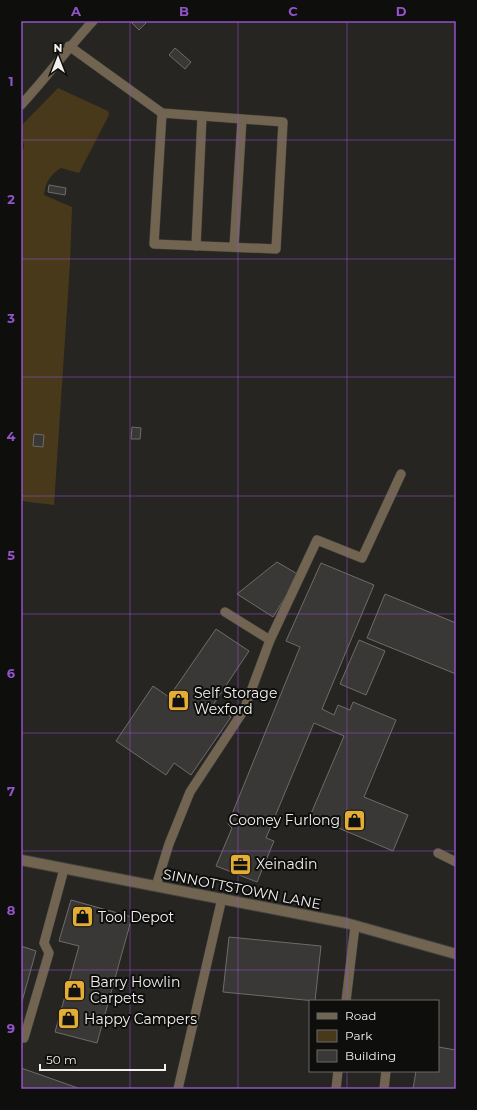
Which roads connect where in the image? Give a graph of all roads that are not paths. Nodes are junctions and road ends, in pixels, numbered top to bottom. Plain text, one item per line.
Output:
1 (93, 21) edge
2 (69, 46) junction
3 (21, 106) edge
4 (162, 113) junction
5 (202, 116) junction
6 (242, 119) junction
7 (196, 246) junction
8 (234, 247) junction
9 (401, 474) dead end
10 (225, 612) dead end
11 (270, 640) junction
12 (438, 853) dead end
13 (21, 860) edge
14 (456, 862) edge
15 (64, 869) junction
16 (156, 886) junction
17 (222, 898) junction
18 (355, 926) junction
19 (456, 954) edge
20 (346, 1000) edge
21 (24, 1038) dead end
22 (338, 1072) edge
23 (386, 1072) edge
24 (178, 1089) edge
25 (336, 1089) edge
26 (384, 1089) edge

1 - 2 lane
2 - 3 lane
2 - 4 lane
4 - 5 lane
4 - 7 lane
5 - 6 lane
5 - 7 lane
6 - 8 lane
6 - 8 lane
7 - 8 lane
9 - 11 lane
10 - 11 lane
11 - 16 lane
12 - 14 lane
13 - 15 street, SINNOTTSTOWN LANE
15 - 16 street, SINNOTTSTOWN LANE
15 - 21 lane
16 - 17 street, SINNOTTSTOWN LANE
17 - 18 street, SINNOTTSTOWN LANE
17 - 24 lane
18 - 19 street, SINNOTTSTOWN LANE
18 - 20 lane
22 - 25 lane
23 - 26 lane

